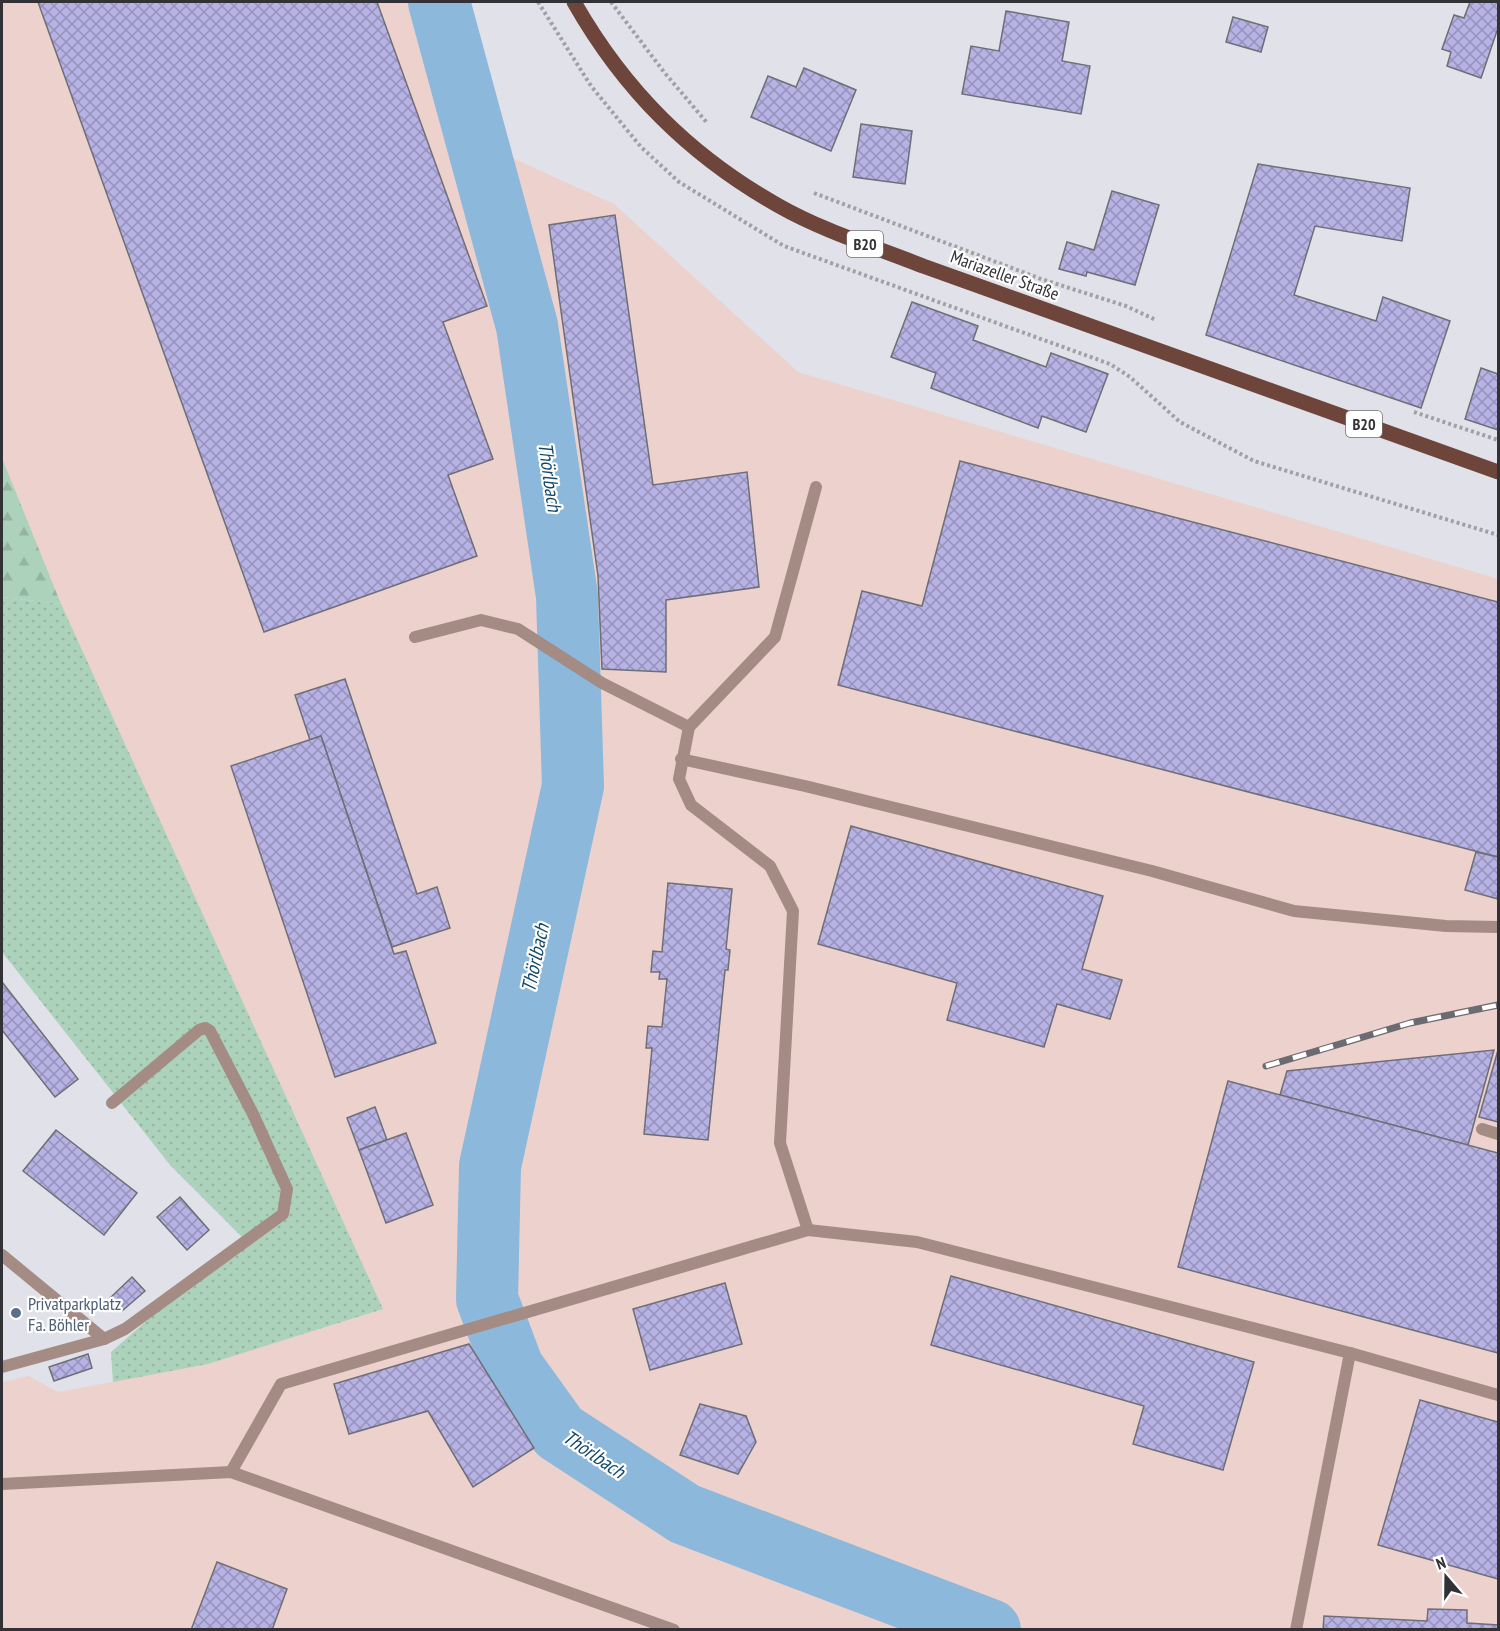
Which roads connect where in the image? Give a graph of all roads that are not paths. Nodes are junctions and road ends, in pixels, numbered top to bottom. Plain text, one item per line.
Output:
1 (574, 2) edge
2 (1498, 472) edge
3 (816, 487) dead end
4 (415, 637) dead end
5 (689, 727) junction
6 (681, 759) junction
7 (1498, 927) edge
8 (112, 1103) dead end
9 (1482, 1129) dead end
10 (1498, 1134) edge
11 (808, 1230) junction
12 (2, 1255) edge
13 (104, 1339) junction
14 (1350, 1353) junction
15 (2, 1367) edge
16 (1498, 1395) edge
17 (231, 1472) junction
18 (2, 1484) edge
19 (674, 1629) edge
20 (1296, 1629) edge

1 - 2 main road, Mariazeller Straße / B20
3 - 5 street
4 - 5 street
5 - 6 street
6 - 7 street
6 - 11 street
8 - 13 street
9 - 10 street
11 - 14 street
11 - 17 street
12 - 13 street
13 - 15 street
14 - 16 street
14 - 20 street
17 - 18 street
17 - 19 street

